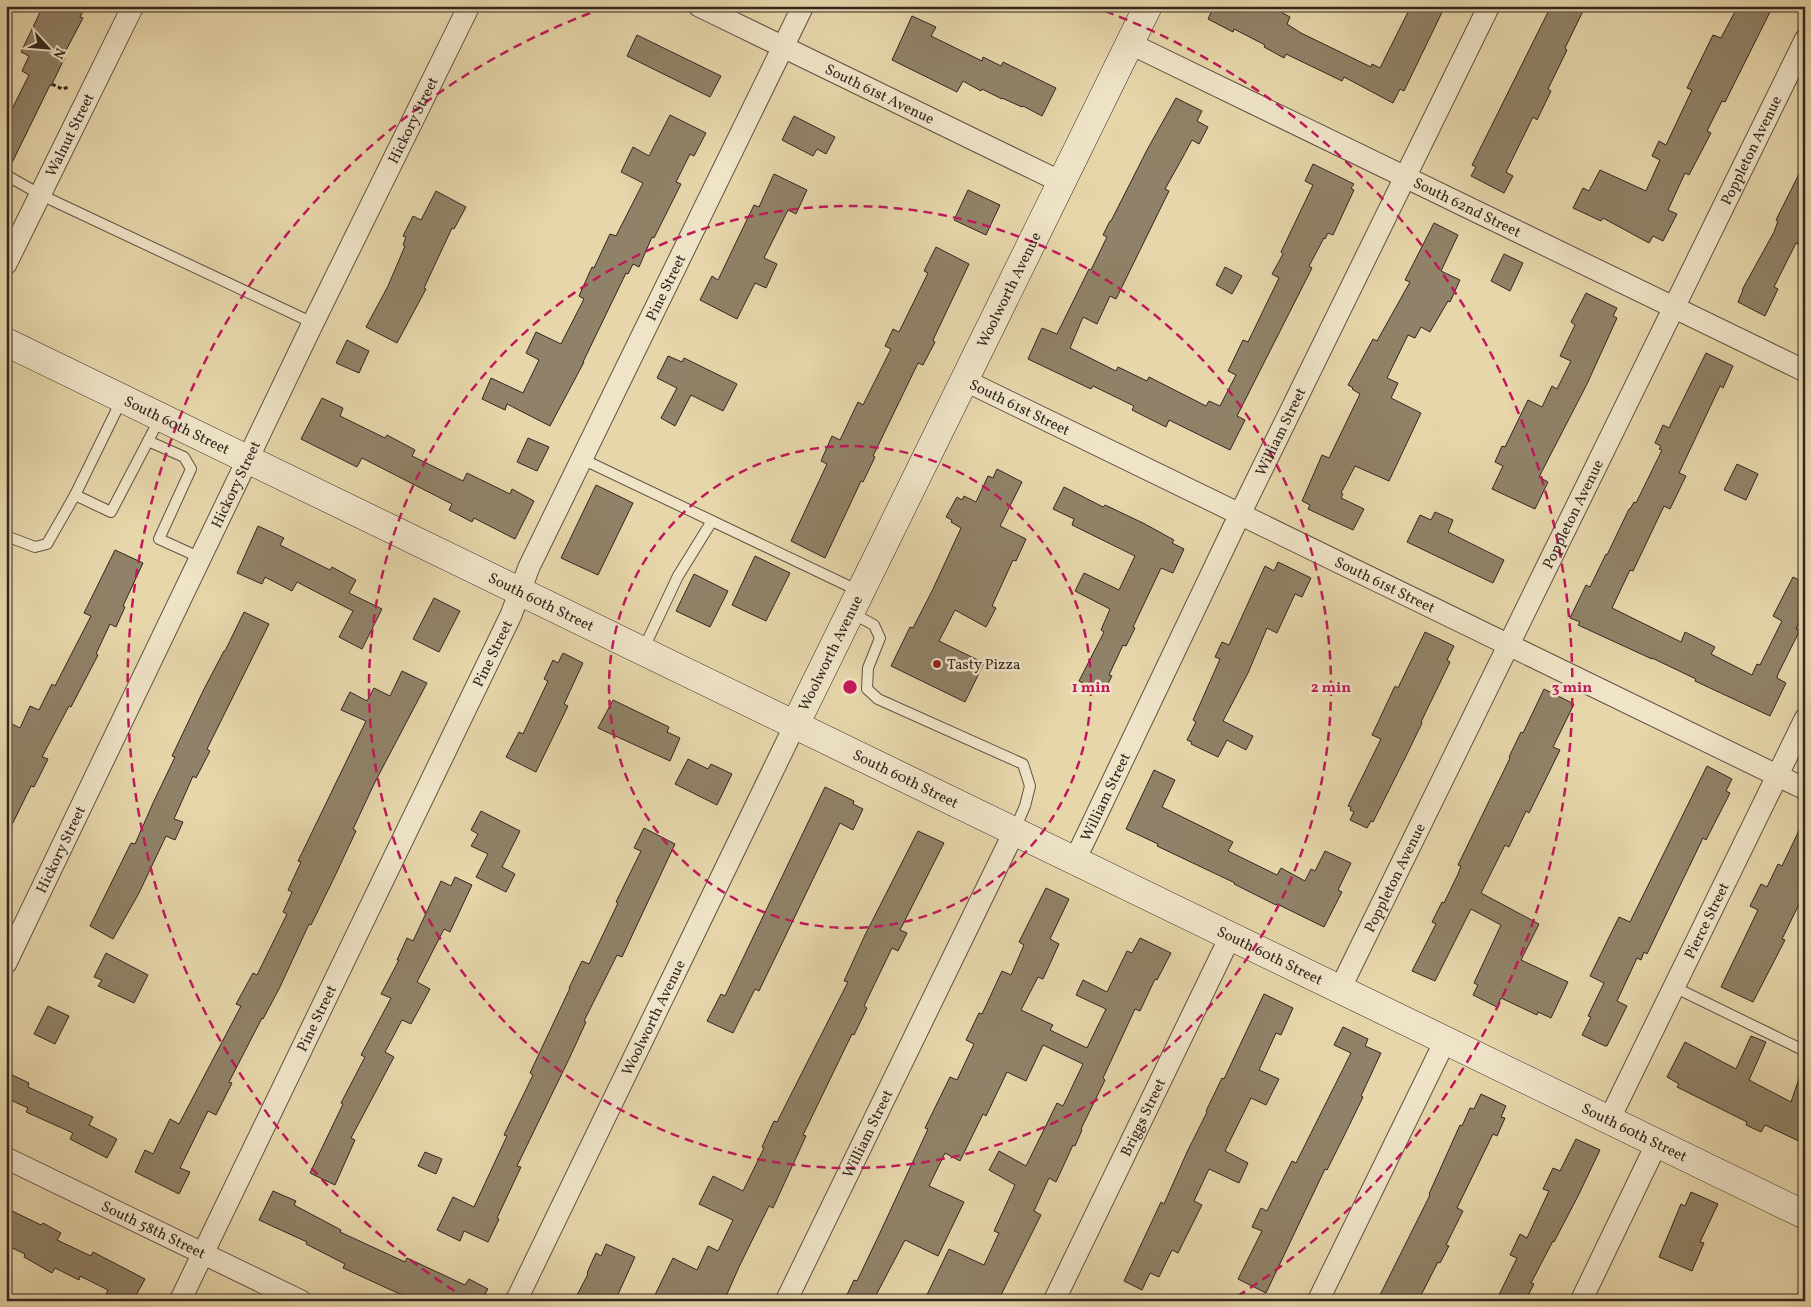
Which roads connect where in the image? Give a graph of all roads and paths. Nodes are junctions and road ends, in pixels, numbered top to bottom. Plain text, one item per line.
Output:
1 (133, 6) edge
2 (469, 6) edge
3 (699, 6) edge
4 (804, 6) edge
5 (1148, 6) edge
6 (1489, 6) edge
7 (1805, 40) edge
8 (1129, 43) junction
9 (784, 47) junction
10 (52, 84) dead end
11 (71, 84) dead end
12 (6, 175) edge
13 (1406, 176) junction
14 (1061, 182) junction
15 (40, 195) junction
16 (6, 264) edge
17 (1674, 306) junction
18 (314, 323) junction
19 (6, 342) edge
20 (1805, 370) edge
21 (964, 380) junction
22 (123, 398) junction
23 (160, 417) junction
24 (148, 441) junction
25 (582, 459) junction
26 (248, 460) junction
27 (75, 495) junction
28 (1240, 514) junction
29 (712, 521) junction
30 (6, 536) edge
31 (201, 558) junction
32 (520, 591) junction
33 (855, 602) junction
34 (1509, 644) junction
35 (642, 650) junction
36 (1805, 719) edge
37 (795, 725) junction
38 (1777, 775) junction
39 (1805, 789) edge
40 (1014, 830) junction
41 (1075, 860) junction
42 (1231, 935) junction
43 (6, 963) edge
44 (1674, 987) junction
45 (1340, 988) junction
46 (1446, 1040) junction
47 (1805, 1050) edge
48 (1609, 1120) junction
49 (1657, 1143) junction
50 (6, 1158) edge
51 (1805, 1215) edge
52 (203, 1253) junction
53 (180, 1301) edge
54 (301, 1301) edge
55 (516, 1301) edge
56 (786, 1301) edge
57 (1054, 1301) edge
58 (1318, 1301) edge
59 (1580, 1301) edge

1 - 15 street, Walnut Street
2 - 18 street, Hickory Street
3 - 9 street, South 61st Avenue
4 - 9 street, Pine Street
5 - 8 main road, Woolworth Avenue
6 - 13 street, William Street
7 - 17 street, Poppleton Avenue
8 - 13 street, South 62nd Street
8 - 14 main road, Woolworth Avenue
9 - 14 street, South 61st Avenue
9 - 25 street, Pine Street
10 - 11 path
12 - 15 lane
13 - 17 street, South 62nd Street
13 - 28 street, William Street
14 - 21 main road, Woolworth Avenue
15 - 16 street, Walnut Street
15 - 18 lane
17 - 20 street, South 62nd Street
17 - 34 street, Poppleton Avenue
18 - 26 street, Hickory Street
19 - 22 main road, South 60th Street
21 - 28 street, South 61st Street
21 - 33 main road, Woolworth Avenue
22 - 23 main road, South 60th Street
22 - 27 lane
23 - 24 lane
23 - 26 main road, South 60th Street
24 - 27 lane
24 - 31 lane
25 - 29 lane
25 - 32 street, Pine Street
26 - 31 street, Hickory Street
26 - 32 main road, South 60th Street
27 - 30 lane
28 - 34 street, South 61st Street
28 - 41 street, William Street
29 - 33 lane
29 - 35 lane
31 - 43 street, Hickory Street
32 - 35 main road, South 60th Street
32 - 52 street, Pine Street
33 - 37 main road, Woolworth Avenue
33 - 40 lane
34 - 38 street, South 61st Street
34 - 45 street, Poppleton Avenue
35 - 37 main road, South 60th Street
36 - 38 street, Pierce Street
37 - 40 main road, South 60th Street
37 - 55 street, Woolworth Avenue
38 - 39 street, South 61st Street
38 - 44 street, Pierce Street
40 - 41 main road, South 60th Street
40 - 56 street, William Street
41 - 42 main road, South 60th Street
42 - 45 main road, South 60th Street
42 - 57 street, Briggs Street
44 - 47 lane
44 - 48 street, Pierce Street
45 - 46 main road, South 60th Street
46 - 48 main road, South 60th Street
46 - 58 street
48 - 49 main road, South 60th Street
49 - 51 main road, South 60th Street
49 - 59 street
50 - 52 street, South 58th Street
52 - 53 street, Pine Street
52 - 54 street, South 58th Street

